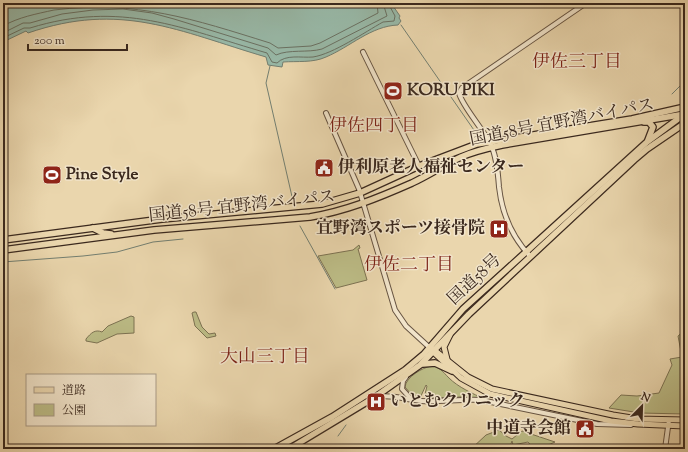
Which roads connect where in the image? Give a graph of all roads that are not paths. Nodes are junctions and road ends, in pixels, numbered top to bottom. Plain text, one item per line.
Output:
1 (586, 3) edge
2 (362, 52) dead end
3 (685, 107) edge
4 (326, 113) dead end
5 (656, 113) junction
6 (682, 115) edge
7 (637, 122) junction
8 (685, 123) edge
9 (678, 128) junction
10 (489, 142) junction
11 (647, 142) junction
12 (492, 147) junction
13 (419, 166) junction
14 (360, 194) junction
15 (363, 204) junction
16 (93, 228) junction
17 (154, 230) junction
18 (3, 240) edge
19 (3, 250) edge
20 (526, 252) junction
21 (530, 256) junction
22 (452, 330) junction
23 (433, 350) junction
24 (448, 360) junction
25 (420, 365) junction
26 (452, 371) junction
27 (406, 376) junction
28 (375, 397) junction
29 (411, 400) junction
30 (605, 417) junction
31 (685, 420) edge
32 (668, 423) junction
33 (597, 424) junction
34 (638, 424) junction
35 (685, 426) edge
36 (274, 449) edge
37 (289, 449) edge
38 (664, 449) edge

1 - 10 street
2 - 13 street
3 - 5 highway, 国道58号 宜野湾バイパス
4 - 14 street
5 - 6 highway
5 - 10 highway, 国道58号 宜野湾バイパス
6 - 7 highway, 国道58号 宜野湾バイパス
6 - 9 highway
6 - 11 highway, 国道58号
7 - 11 highway
7 - 12 highway, 国道58号 宜野湾バイパス
8 - 9 highway, 国道58号
9 - 21 highway, 国道58号
10 - 12 street
10 - 13 highway, 国道58号 宜野湾バイパス
11 - 20 highway, 国道58号
12 - 15 highway, 国道58号 宜野湾バイパス
12 - 20 street
13 - 14 highway, 国道58号 宜野湾バイパス
14 - 15 street
14 - 16 highway, 国道58号 宜野湾バイパス
15 - 17 highway, 国道58号 宜野湾バイパス
15 - 23 street
16 - 17 highway
16 - 18 highway, 国道58号 宜野湾バイパス
17 - 19 highway, 国道58号 宜野湾バイパス
20 - 21 street
20 - 23 highway, 国道58号
21 - 22 highway, 国道58号
22 - 23 highway, 国道58号
22 - 24 main road
23 - 24 main road
23 - 25 highway, 国道58号
23 - 26 main road
23 - 36 highway, 国道58号
24 - 30 main road
25 - 26 highway
25 - 27 highway, 国道58号
26 - 30 main road
27 - 28 highway, 国道58号
27 - 29 street
28 - 29 street
28 - 37 highway, 国道58号
29 - 33 street
30 - 32 main road
30 - 33 street
30 - 34 main road
31 - 32 main road
32 - 34 main road
32 - 35 main road
32 - 38 street
33 - 34 street

